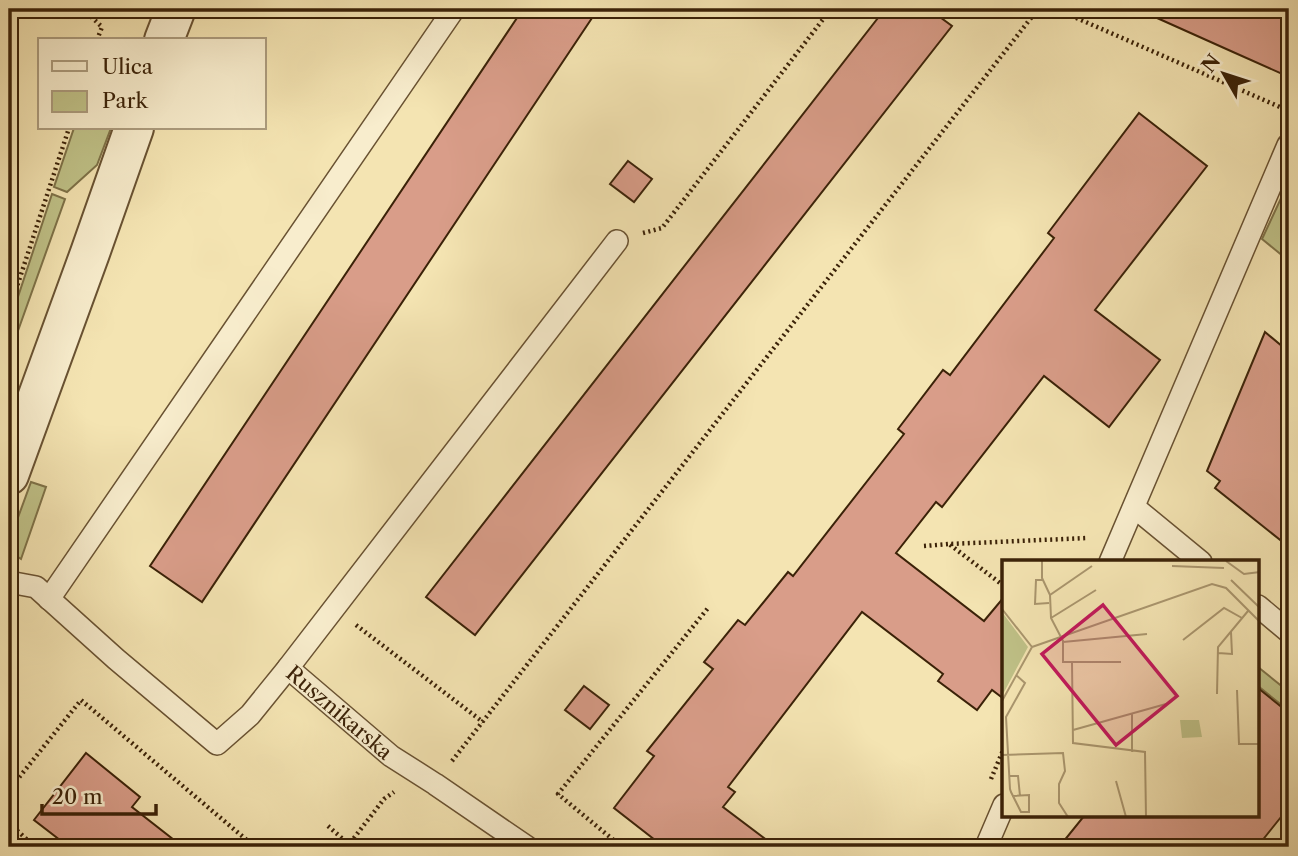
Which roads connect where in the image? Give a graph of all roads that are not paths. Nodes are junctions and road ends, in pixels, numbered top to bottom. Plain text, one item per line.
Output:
1 (176, 9) edge
2 (454, 9) edge
3 (165, 38) edge
4 (133, 130) edge
5 (1288, 145) edge
6 (617, 241) road end
7 (9, 475) edge
8 (1134, 507) junction
9 (1111, 560) edge
10 (1199, 560) edge
11 (9, 582) edge
12 (49, 599) junction
13 (1260, 608) edge
14 (1289, 632) edge
15 (288, 668) junction
16 (1002, 810) edge
17 (527, 847) edge
18 (986, 847) edge

1 - 3 street
2 - 12 lane
4 - 7 street
5 - 8 lane
6 - 15 lane
8 - 9 lane
8 - 10 lane
11 - 12 lane, Rusznikarska
12 - 15 lane, Rusznikarska
13 - 14 lane
15 - 17 lane, Rusznikarska
16 - 18 lane

